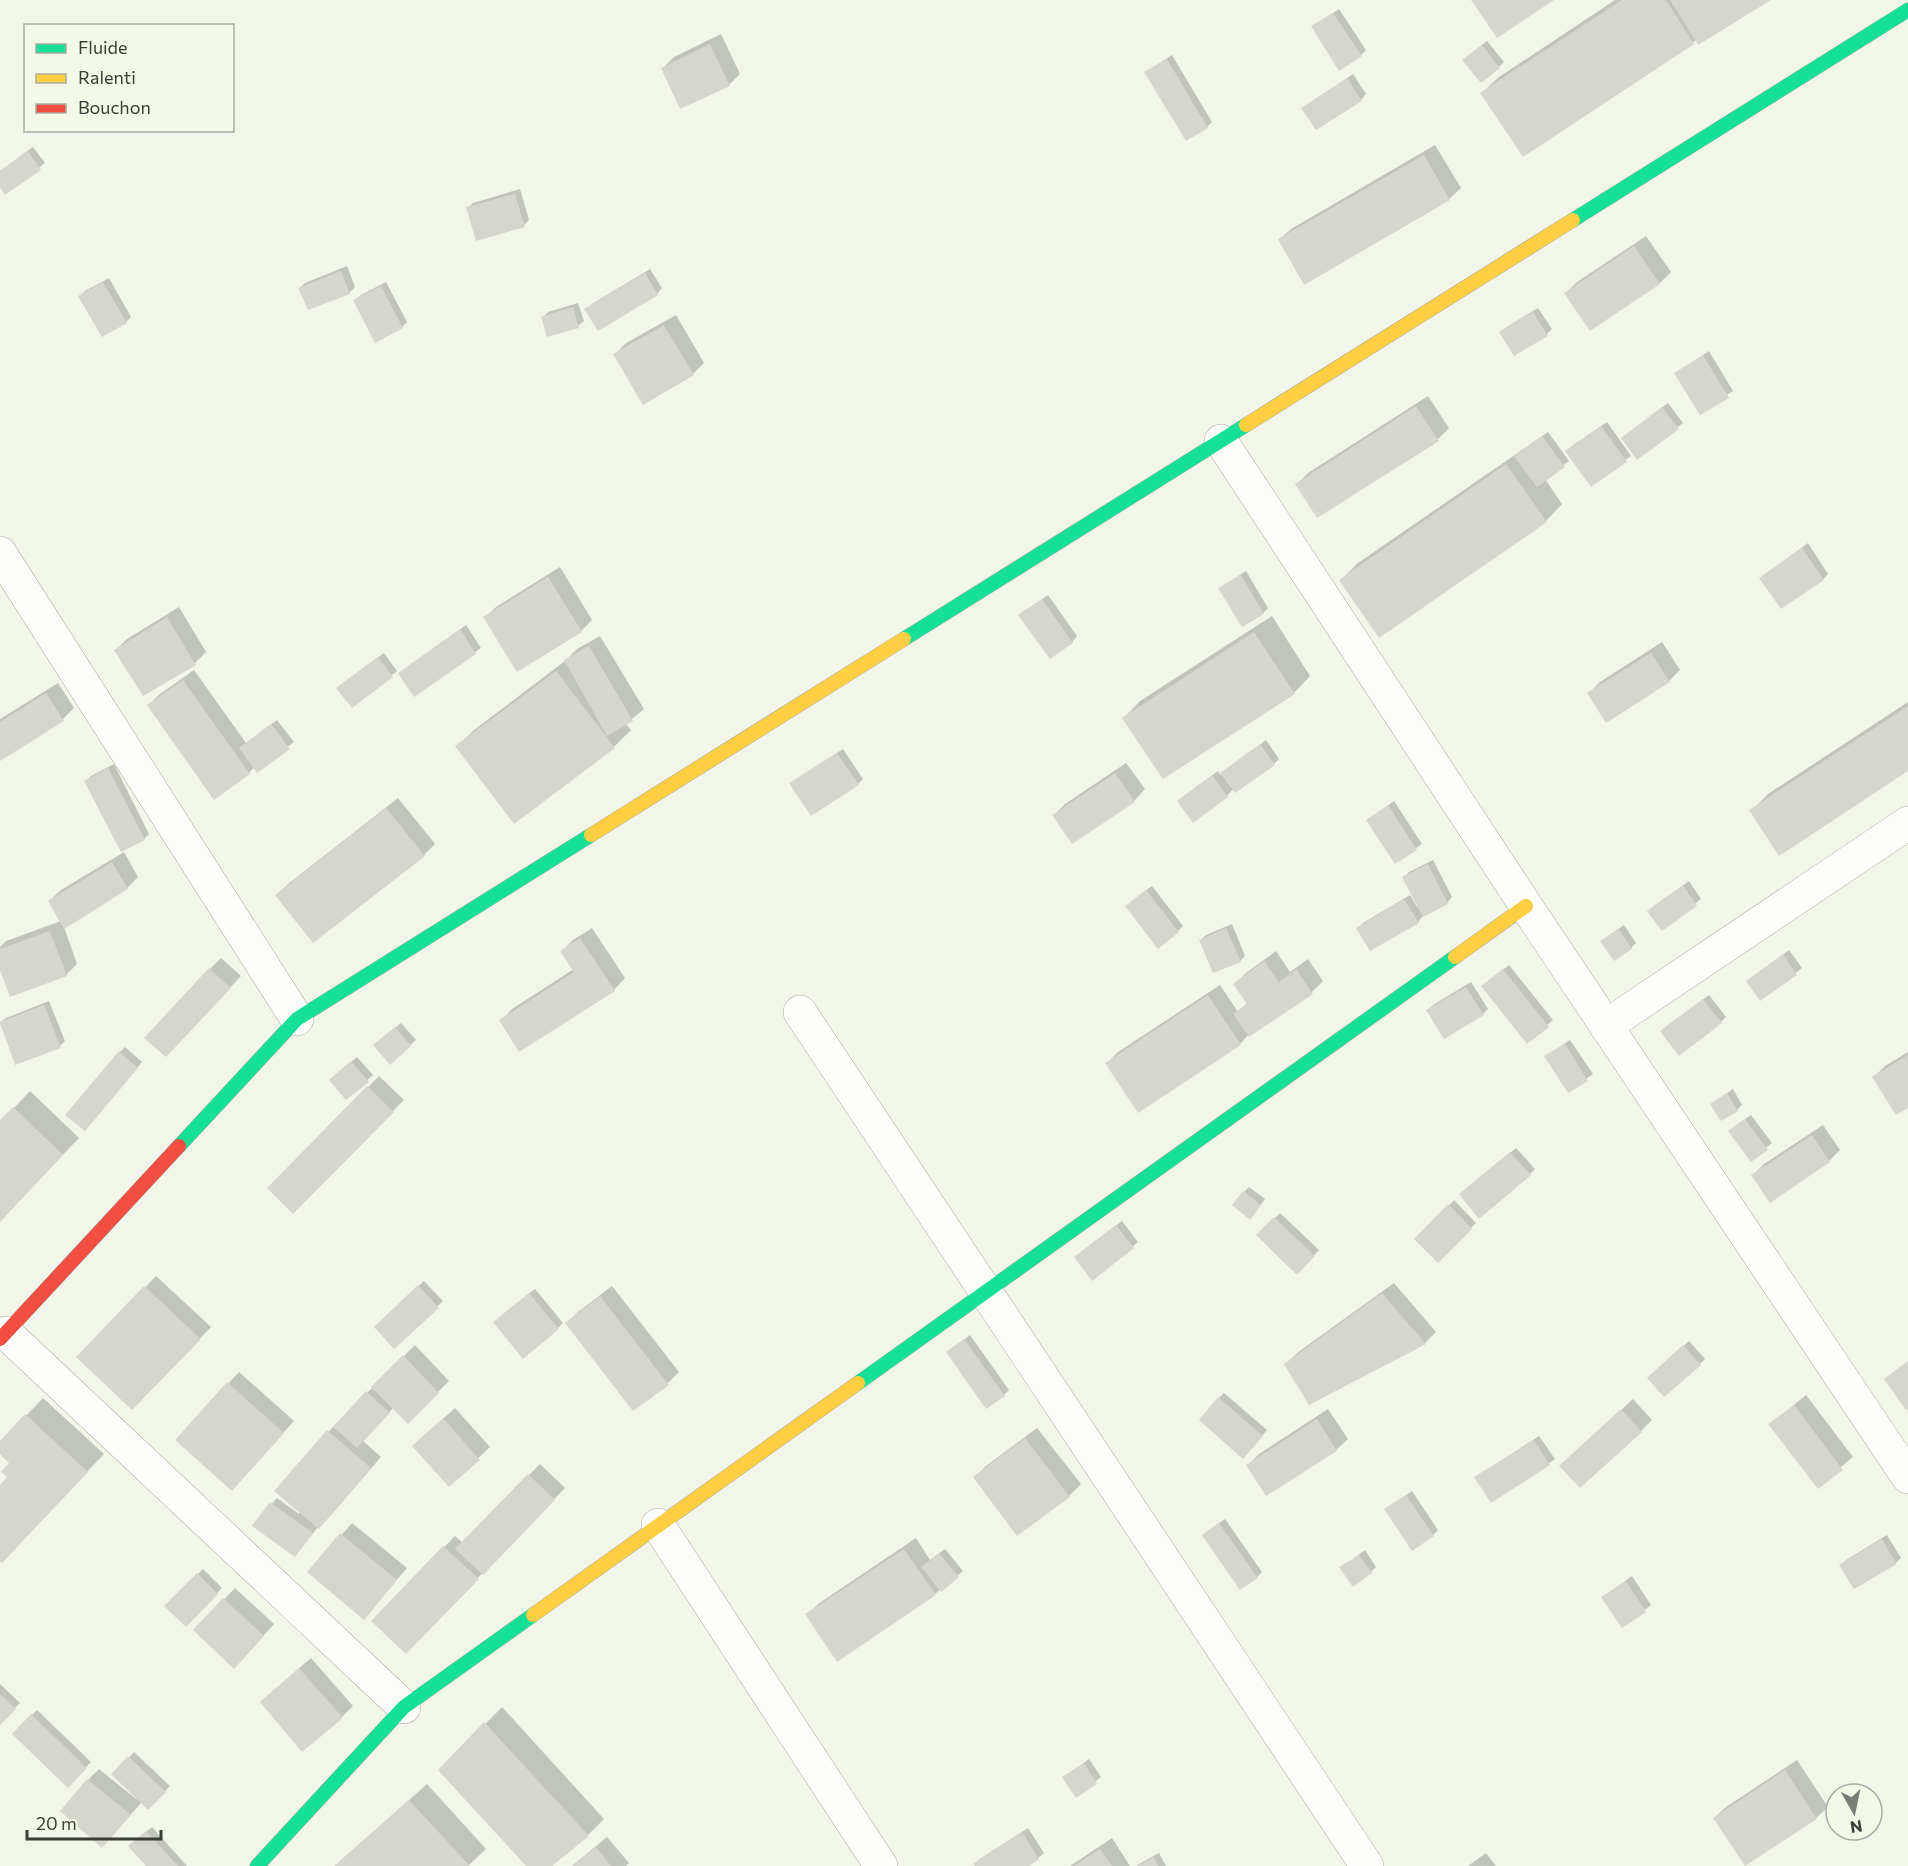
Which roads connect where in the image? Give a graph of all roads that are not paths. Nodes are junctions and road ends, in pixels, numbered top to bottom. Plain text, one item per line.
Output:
1 (1908, 10) edge
2 (1221, 441) junction
3 (0, 553) edge
4 (1908, 823) edge
5 (1526, 906) junction
6 (800, 1012) dead end
7 (297, 1019) junction
8 (1606, 1026) junction
9 (985, 1292) junction
10 (3, 1336) edge
11 (1908, 1477) edge
12 (658, 1525) junction
13 (404, 1707) junction
14 (257, 1866) edge
15 (881, 1866) edge
16 (1367, 1866) edge

1 - 2 main road
2 - 5 street
2 - 7 main road
3 - 7 street
4 - 8 street
5 - 8 street
5 - 9 main road
6 - 9 street
7 - 10 main road
8 - 11 street
9 - 12 main road
9 - 16 street
10 - 13 street
12 - 13 main road
12 - 15 street
13 - 14 main road

